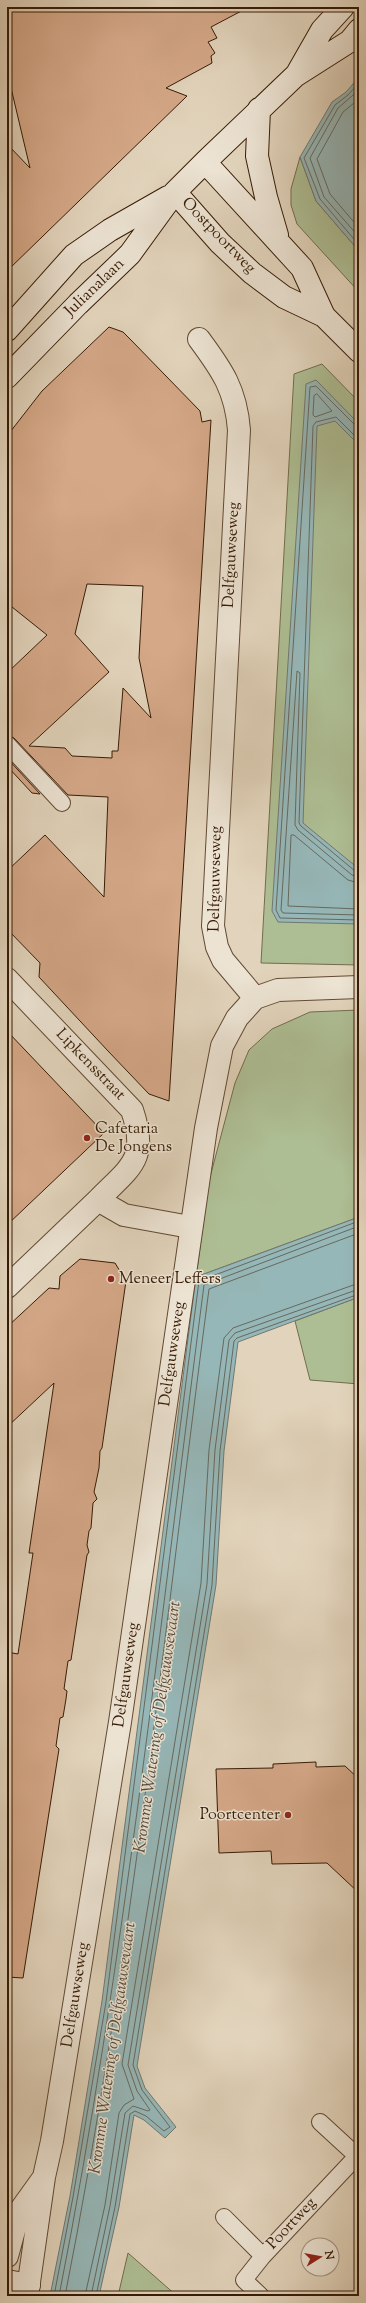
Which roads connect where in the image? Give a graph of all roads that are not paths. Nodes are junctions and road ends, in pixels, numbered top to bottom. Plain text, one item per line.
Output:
1 (343, 7) edge
2 (354, 36) edge
3 (296, 76) junction
4 (259, 109) junction
5 (205, 162) junction
6 (176, 192) junction
7 (278, 240) junction
8 (324, 316) junction
9 (7, 330) edge
10 (199, 339) dead end
11 (359, 351) edge
12 (7, 377) edge
13 (7, 744) edge
14 (62, 803) dead end
15 (7, 979) edge
16 (359, 987) edge
17 (255, 998) junction
18 (98, 1200) junction
19 (190, 1227) junction
20 (7, 1287) edge
21 (320, 2122) dead end
22 (358, 2155) edge
23 (44, 2177) junction
24 (224, 2217) dead end
25 (7, 2256) edge
26 (263, 2256) junction
27 (7, 2281) edge
28 (28, 2290) edge
29 (261, 2296) edge

1 - 3 street, Julianalaan
2 - 3 street, Julianalaan
3 - 4 street, Julianalaan
4 - 5 street, Julianalaan
4 - 7 street, Oostpoortweg
5 - 6 street, Julianalaan
5 - 7 street, Oostpoortweg
6 - 8 street, Oostpoortweg
6 - 9 street, Julianalaan
6 - 12 street, Julianalaan
7 - 8 street, Oostpoortweg
8 - 11 street, Oostpoortweg
10 - 17 street, Delfgauwseweg
13 - 14 lane
15 - 18 street, Lipkensstraat
16 - 17 street
17 - 19 street, Delfgauwseweg
18 - 19 street
18 - 20 street, Lipkensstraat
19 - 23 street, Delfgauwseweg
21 - 22 lane
22 - 26 lane, Poortweg
23 - 25 street, Delfgauwseweg
23 - 28 street, Delfgauwseweg
24 - 26 lane
26 - 29 lane, Poortweg
27 - 28 street

